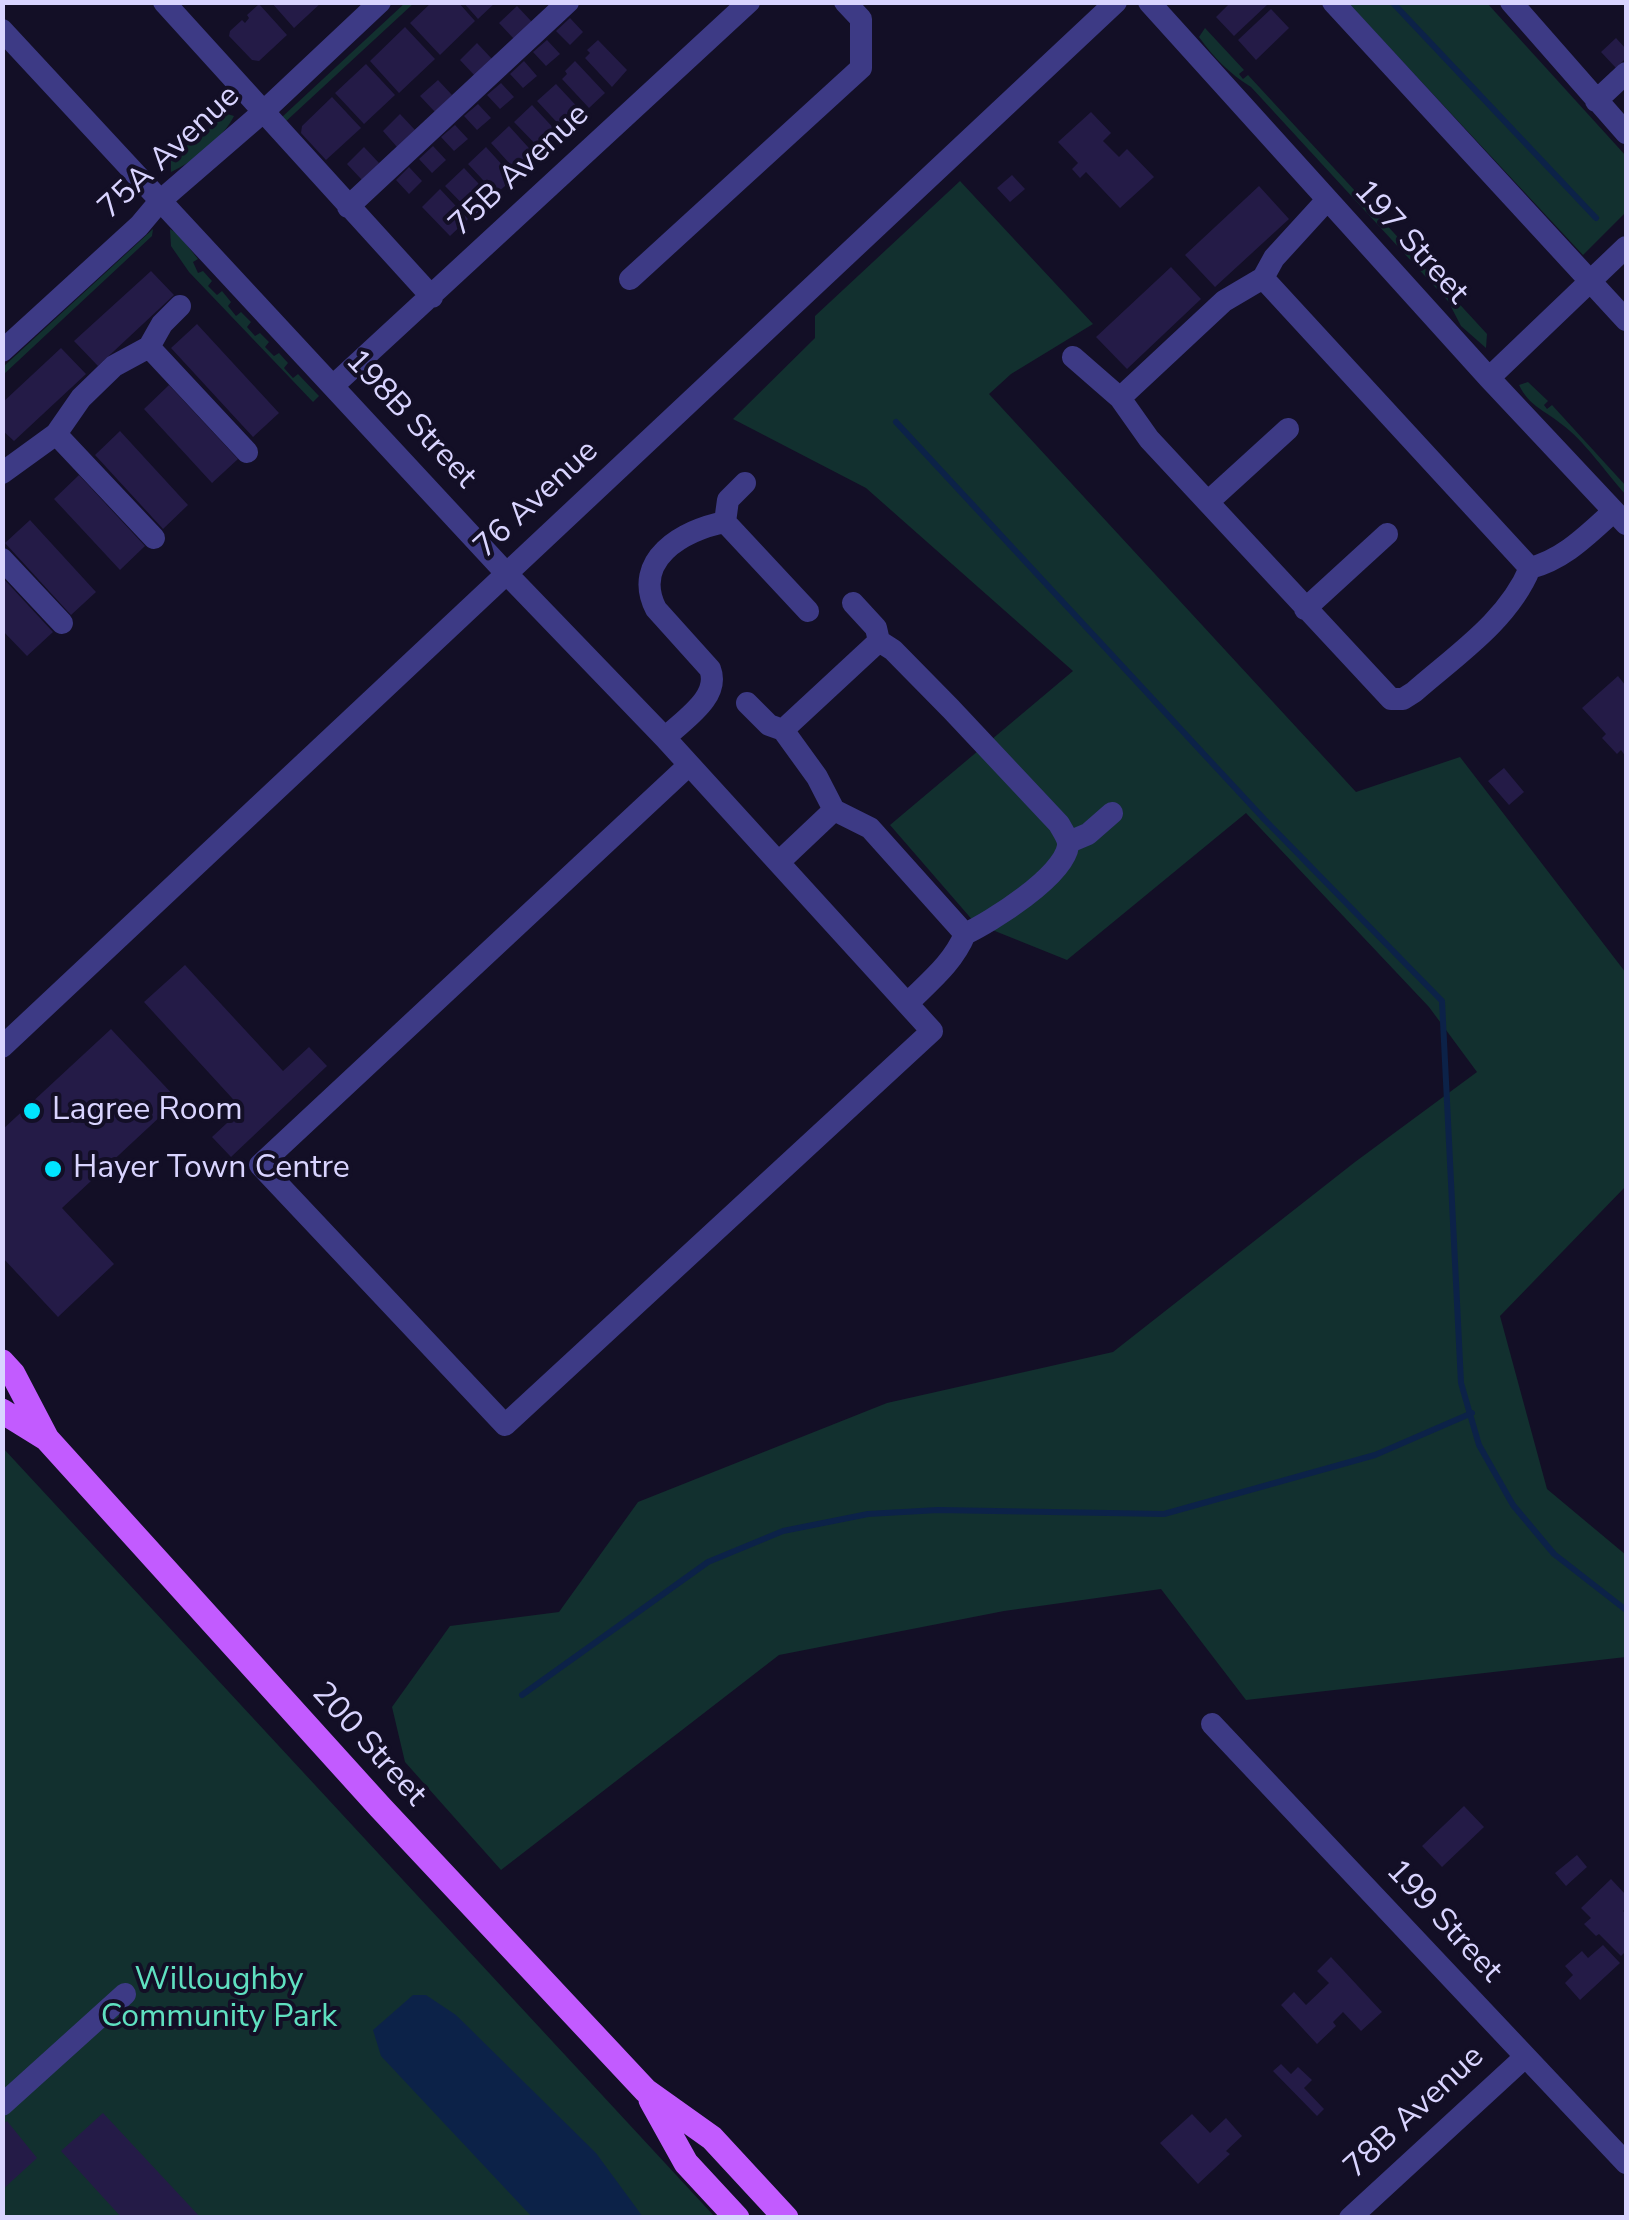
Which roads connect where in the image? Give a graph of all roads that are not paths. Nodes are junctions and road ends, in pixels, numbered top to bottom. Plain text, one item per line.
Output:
1 (380, 2) edge
2 (568, 2) edge
3 (749, 2) edge
4 (1116, 2) edge
5 (1149, 2) edge
6 (1333, 2) edge
7 (1511, 3) edge
8 (176, 7) edge
9 (853, 11) edge
10 (2, 30) edge
11 (1626, 72) edge
12 (1596, 101) junction
13 (263, 112) junction
14 (1626, 134) edge
15 (1327, 200) junction
16 (160, 201) junction
17 (348, 207) junction
18 (1626, 247) edge
19 (1263, 278) junction
20 (630, 279) dead end
21 (1590, 281) junction
22 (432, 297) junction
23 (180, 306) dead end
24 (1626, 320) edge
25 (149, 347) junction
26 (2, 352) edge
27 (1073, 358) dead end
28 (1489, 378) junction
29 (334, 385) junction
30 (1120, 398) junction
31 (1288, 429) dead end
32 (56, 434) junction
33 (247, 452) dead end
34 (3, 470) edge
35 (745, 483) dead end
36 (1208, 501) junction
37 (1620, 518) edge
38 (725, 522) junction
39 (1387, 534) dead end
40 (154, 538) dead end
41 (2, 560) edge
42 (1530, 568) junction
43 (506, 574) junction
44 (854, 603) dead end
45 (1305, 609) junction
46 (808, 611) dead end
47 (62, 623) dead end
48 (879, 641) junction
49 (747, 703) dead end
50 (783, 730) junction
51 (666, 738) junction
52 (689, 765) junction
53 (834, 810) junction
54 (1112, 813) dead end
55 (1068, 842) junction
56 (779, 862) junction
57 (965, 934) junction
58 (908, 1003) junction
59 (2, 1047) edge
60 (2, 1362) edge
61 (2, 1411) edge
62 (47, 1439) junction
63 (1212, 1724) dead end
64 (124, 1994) dead end
65 (1524, 2056) junction
66 (646, 2091) junction
67 (2, 2105) edge
68 (1626, 2163) edge
69 (738, 2218) edge
70 (786, 2218) edge
71 (1350, 2218) edge

1 - 13 street, 75A Avenue
2 - 17 street
3 - 22 street, 75B Avenue
4 - 43 street, 76 Avenue
5 - 15 street, 197 Street
6 - 21 street
7 - 12 street
8 - 13 street
9 - 20 street
10 - 16 street, 198B Street
11 - 12 street
12 - 14 street
13 - 16 street, 75A Avenue
13 - 17 street
15 - 19 street
15 - 28 street, 197 Street
16 - 26 street, 75A Avenue
16 - 29 street, 198B Street
17 - 22 street
18 - 21 street
19 - 30 street
19 - 42 street
21 - 24 street
21 - 28 street
22 - 29 street, 75B Avenue
23 - 25 street
25 - 32 street
25 - 33 street
27 - 30 street
28 - 37 street, 197 Street
29 - 43 street, 198B Street
30 - 36 street
31 - 36 street
32 - 34 street
32 - 40 street
35 - 38 street
36 - 45 street
37 - 42 street
38 - 46 street
38 - 51 street
39 - 45 street
41 - 47 street
42 - 45 street
43 - 51 street, 198B Street
43 - 59 street, 76 Avenue
44 - 48 street
48 - 50 street
48 - 55 street
49 - 50 street
50 - 53 street
51 - 52 street, 198B Street
52 - 56 street, 198B Street
52 - 58 street, 198B Street
53 - 56 street
53 - 57 street
54 - 55 street
55 - 57 street
56 - 58 street, 198B Street
57 - 58 street
60 - 62 main road, 200 Street
61 - 62 main road, 200 Street
62 - 66 main road, 200 Street
63 - 65 street, 199 Street
64 - 67 street
65 - 68 street, 199 Street
65 - 71 street, 78B Avenue
66 - 69 main road, 200 Street
66 - 70 main road, 200 Street

